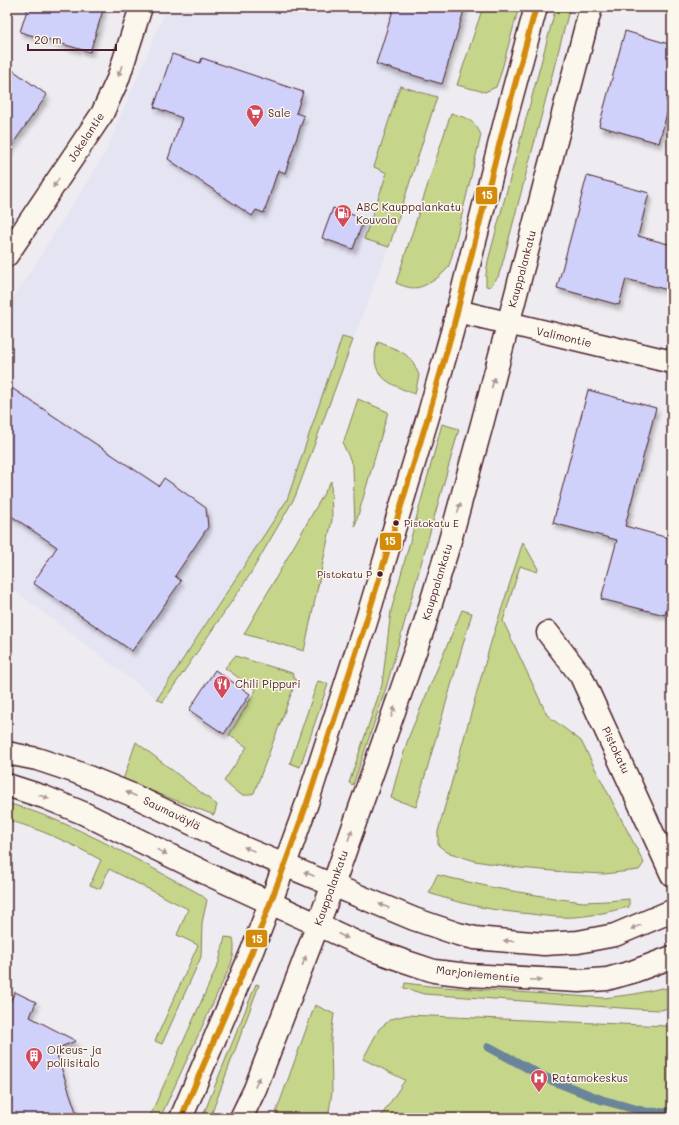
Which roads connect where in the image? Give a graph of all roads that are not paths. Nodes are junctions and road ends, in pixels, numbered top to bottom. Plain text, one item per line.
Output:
1 (140, 7) edge
2 (536, 7) edge
3 (591, 7) edge
4 (7, 255) edge
5 (457, 311) junction
6 (508, 323) junction
7 (672, 362) edge
8 (548, 633) dead end
9 (7, 753) edge
10 (7, 785) edge
11 (285, 864) junction
12 (672, 874) edge
13 (333, 884) junction
14 (270, 902) junction
15 (672, 911) edge
16 (318, 924) junction
17 (672, 958) edge
18 (181, 1118) edge
19 (241, 1118) edge

1 -> 4 main road, Jokelantie
2 - 5 main road
3 - 6 main road, Kauppalankatu
5 - 6 main road, Valimontie
5 - 11 main road
6 - 7 main road, Valimontie
13 -> 6 main road, Kauppalankatu
8 - 12 main road, Pistokatu
11 -> 9 main road, Saumaväylä
10 -> 14 main road
13 -> 11 main road, Saumaväylä
11 - 14 main road
15 -> 13 main road
13 - 16 main road, Kauppalankatu
14 - 16 main road, Marjoniementie
14 - 18 main road
16 -> 17 main road, Marjoniementie
19 -> 16 main road, Kauppalankatu

